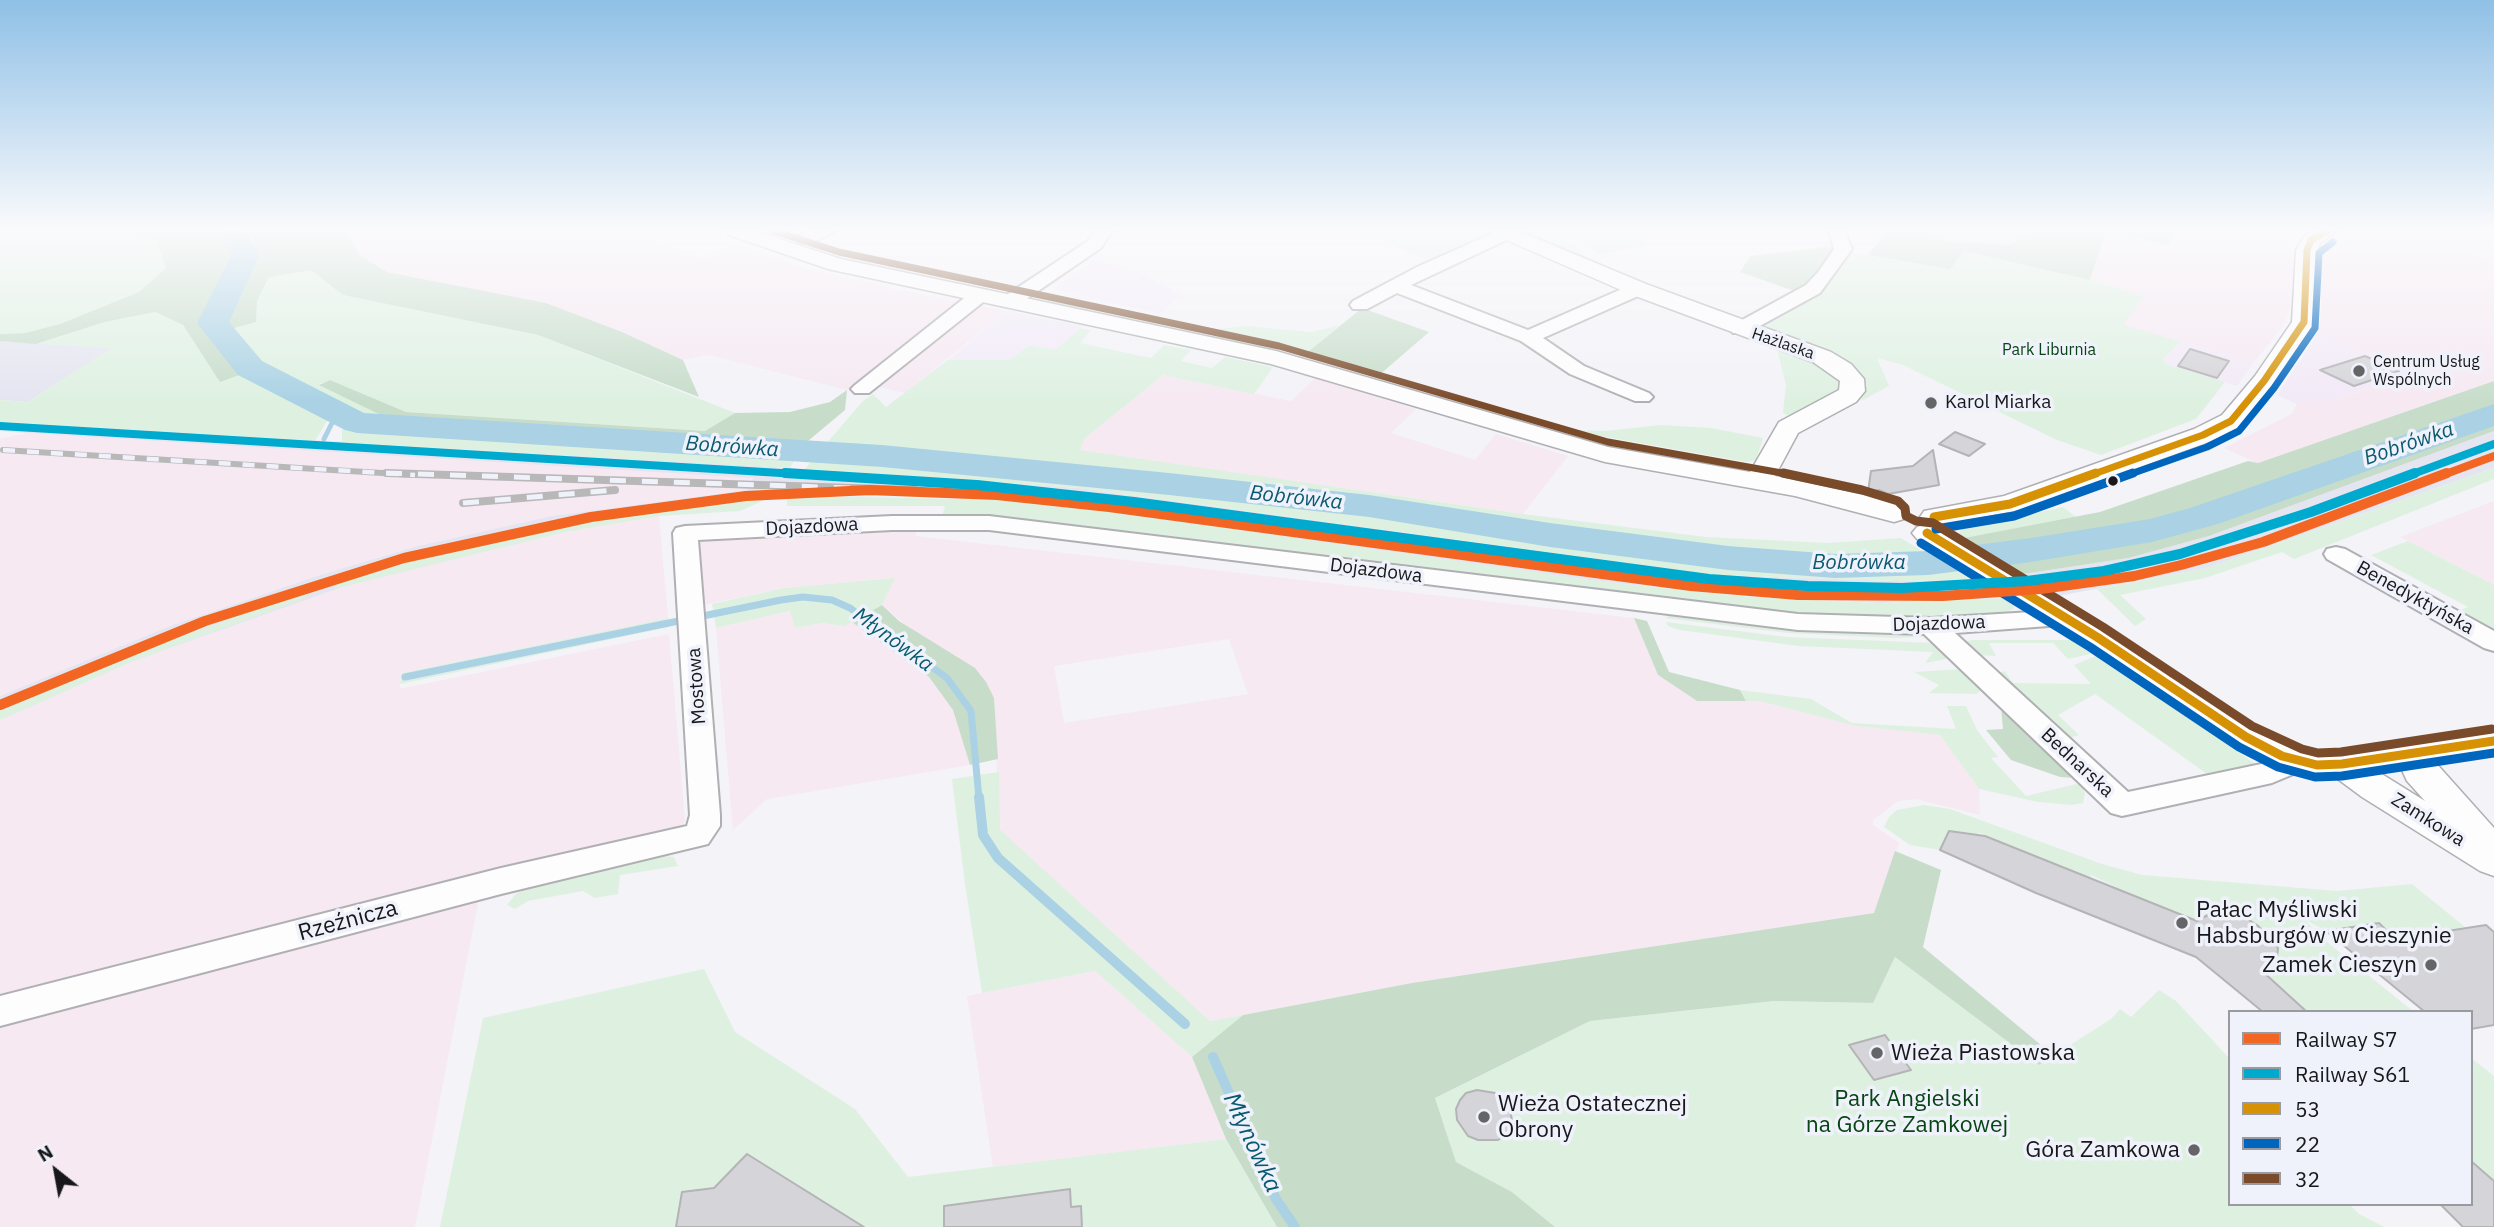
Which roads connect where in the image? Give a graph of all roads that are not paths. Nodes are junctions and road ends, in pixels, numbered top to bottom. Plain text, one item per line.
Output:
1 (949, 288) edge
2 (1030, 288) edge
3 (1391, 288) edge
4 (1401, 288) edge
5 (1814, 288) edge
6 (2305, 288) edge
7 (1638, 289) joint
8 (980, 295) junction
9 (1010, 302) junction
10 (1360, 304) dead end
11 (1740, 329) junction
12 (1528, 337) junction
13 (862, 389) dead end
14 (1642, 397) dead end
15 (1780, 438) junction
16 (1758, 482) junction
17 (1795, 488) junction
18 (685, 533) joint
19 (1937, 533) junction
20 (2336, 554) dead end
21 (692, 617) joint
22 (2066, 618) junction
23 (1931, 626) junction
24 (2494, 642) edge
25 (2494, 741) edge
26 (2414, 753) junction
27 (2298, 761) junction
28 (2350, 763) junction
29 (697, 836) joint
30 (2492, 853) edge
31 (0, 1012) edge

1 - 8 street
2 - 9 street
3 - 10 street
4 - 12 street
5 - 11 street
6 - 19 street
7 - 11 street, Hażlaska
7 - 12 street
8 - 9 street
8 - 13 street
9 - 16 street
11 - 15 street, Hażlaska
12 - 14 street
15 - 16 street, Hażlaska
15 - 17 street
16 - 17 street
17 - 19 street
18 - 21 street, Mostowa
18 - 23 street, Dojazdowa
19 - 22 street
20 - 24 street, Benedyktyńska
21 - 29 street, Mostowa
22 - 23 street, Dojazdowa
22 - 27 street
23 - 27 street, Bednarska
25 - 26 street
26 - 28 street
26 - 30 street, Zamkowa
27 - 28 street
28 - 30 street, Zamkowa
29 - 31 street, Rzeźnicza

